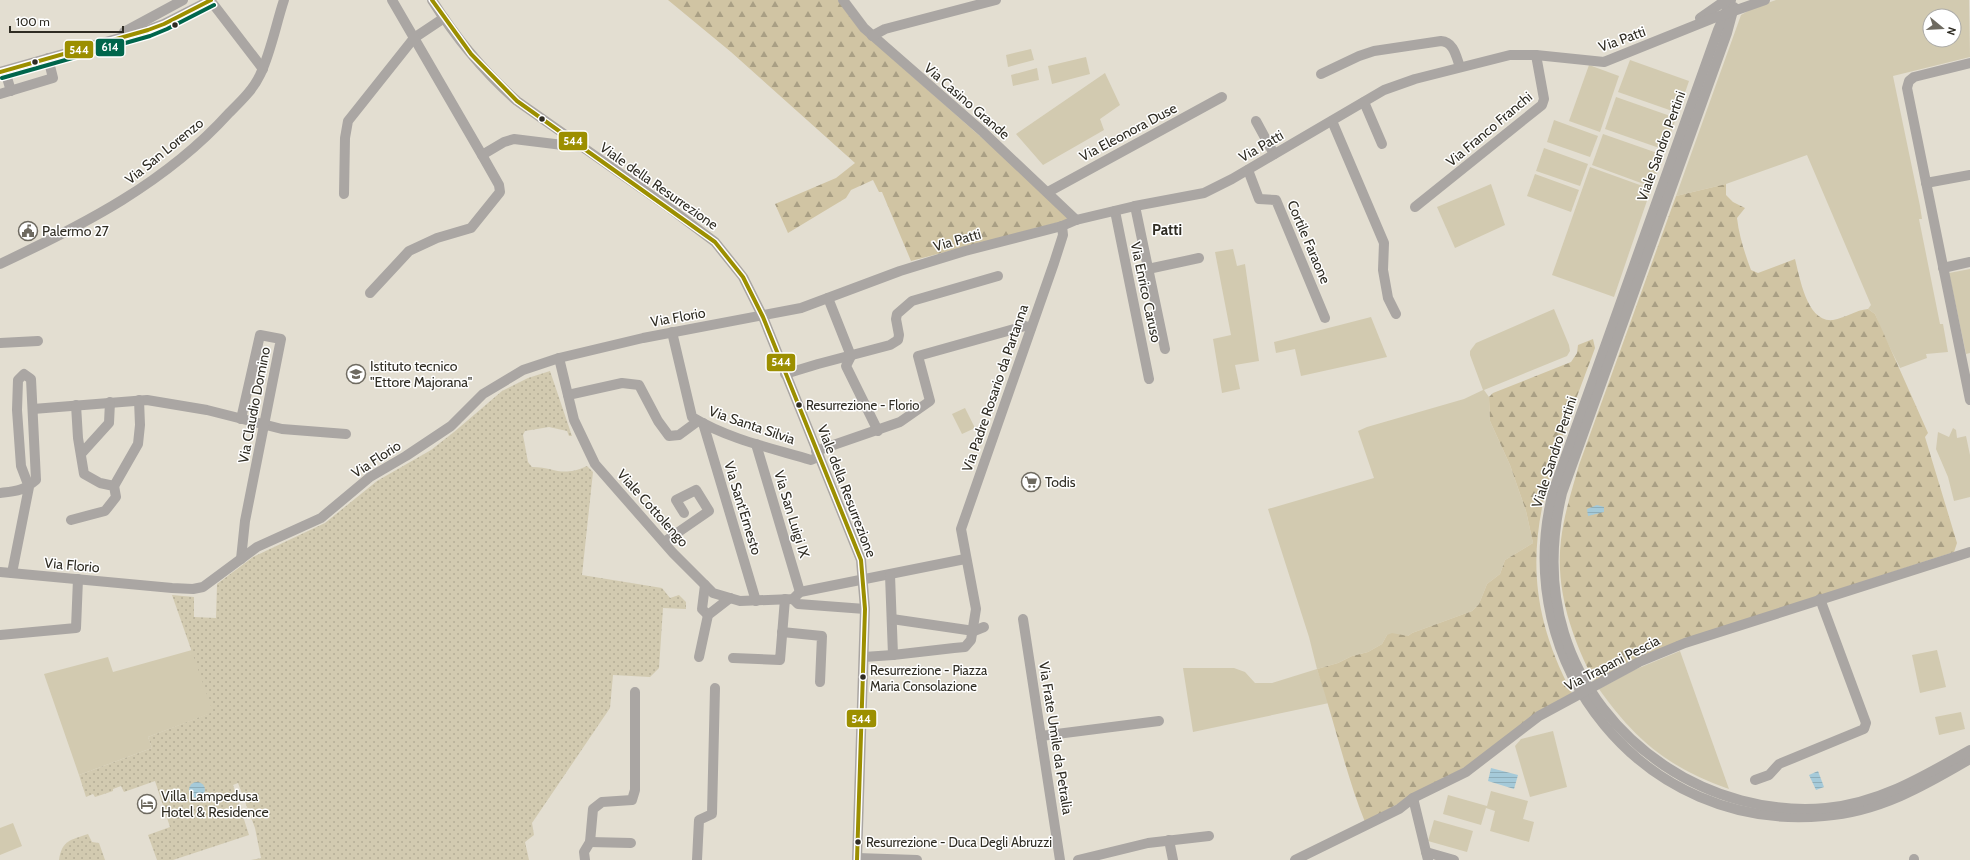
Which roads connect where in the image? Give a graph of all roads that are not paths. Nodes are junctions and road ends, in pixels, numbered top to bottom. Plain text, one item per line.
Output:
1 (184, 0) edge
2 (210, 0) edge
3 (284, 0) edge
4 (392, 0) edge
5 (432, 0) edge
6 (843, 0) edge
7 (996, 0) edge
8 (1726, 0) edge
9 (1732, 0) edge
10 (1736, 0) edge
11 (1765, 0) edge
12 (970, 3) edge
13 (191, 10) junction
14 (1729, 12) junction
15 (444, 18) junction
16 (872, 36) junction
17 (414, 38) junction
18 (108, 40) junction
19 (1646, 46) junction
20 (1536, 55) junction
21 (48, 58) junction
22 (1970, 63) edge
23 (1460, 67) junction
24 (263, 69) junction
25 (2, 71) edge
26 (1321, 74) dead end
27 (10, 91) junction
28 (0, 94) edge
29 (1222, 97) dead end
30 (1364, 102) junction
31 (1256, 121) dead end
32 (1332, 121) junction
33 (1382, 144) dead end
34 (580, 147) junction
35 (482, 154) junction
36 (1274, 154) junction
37 (1248, 170) junction
38 (1970, 174) edge
39 (1926, 183) junction
40 (1048, 192) junction
41 (344, 194) dead end
42 (1135, 206) junction
43 (1415, 207) dead end
44 (1115, 211) junction
45 (1076, 220) junction
46 (1062, 226) junction
47 (1199, 258) dead end
48 (1970, 262) edge
49 (0, 264) edge
50 (1943, 268) junction
51 (1148, 269) junction
52 (998, 276) dead end
53 (370, 293) dead end
54 (828, 298) junction
55 (1396, 314) dead end
56 (763, 317) junction
57 (1325, 318) dead end
58 (1031, 328) junction
59 (672, 332) junction
60 (38, 341) dead end
61 (0, 343) edge
62 (1165, 349) dead end
63 (851, 356) junction
64 (557, 358) junction
65 (1966, 359) edge
66 (785, 374) junction
67 (1149, 379) dead end
68 (568, 395) junction
69 (138, 400) junction
70 (1970, 400) edge
71 (110, 402) junction
72 (76, 405) junction
73 (33, 409) junction
74 (241, 418) junction
75 (700, 422) junction
76 (264, 426) junction
77 (878, 431) junction
78 (346, 434) dead end
79 (756, 444) junction
80 (81, 454) junction
81 (817, 454) junction
82 (114, 486) junction
83 (29, 487) junction
84 (0, 493) edge
85 (684, 513) dead end
86 (71, 520) dead end
87 (664, 542) junction
88 (1970, 552) edge
89 (965, 558) junction
90 (241, 559) junction
91 (0, 572) edge
92 (12, 573) junction
93 (890, 575) junction
94 (863, 578) junction
95 (78, 579) junction
96 (706, 585) junction
97 (793, 597) junction
98 (730, 598) junction
99 (1820, 599) junction
100 (756, 601) junction
101 (865, 609) junction
102 (708, 615) junction
103 (892, 619) junction
104 (1023, 620) dead end
105 (984, 627) dead end
106 (974, 631) junction
107 (782, 632) junction
108 (0, 635) edge
109 (864, 656) junction
110 (893, 656) junction
111 (699, 657) dead end
112 (733, 658) dead end
113 (820, 682) dead end
114 (715, 688) dead end
115 (1585, 691) junction
116 (635, 692) dead end
117 (1159, 721) dead end
118 (1041, 736) junction
119 (1970, 750) edge
120 (1970, 759) edge
121 (1755, 780) dead end
122 (1412, 798) junction
123 (1209, 836) dead end
124 (1169, 840) junction
125 (590, 842) junction
126 (631, 843) dead end
127 (1427, 856) edge
128 (857, 859) edge
129 (585, 860) edge
130 (697, 860) edge
131 (917, 860) edge
132 (1060, 860) edge
133 (1078, 860) edge
134 (1173, 860) edge
135 (1295, 860) edge
136 (1454, 860) edge

1 - 13 street
1 - 18 street
2 - 13 street
2 - 24 street
3 - 24 street, Via San Lorenzo
4 - 17 street
5 - 15 street, Viale della Resurrezione
6 - 16 street, Via Casino Grande
7 - 12 street
8 - 19 street
9 - 14 street
10 - 14 street
11 - 14 street, Via Patti
12 - 16 street
13 - 18 street
14 - 19 street, Via Patti
14 - 115 street, Viale Sandro Pertini
15 - 17 street
15 - 34 street, Viale della Resurrezione
16 - 40 street, Via Casino Grande
17 - 35 street
17 - 41 street
18 - 21 street
19 - 20 street, Via Patti
20 - 23 street, Via Patti
20 - 43 street, Via Franco Franchi
21 - 25 street
21 - 27 street
22 - 39 street
23 - 26 street
23 - 30 street, Via Patti
24 - 49 street, Via San Lorenzo
25 - 27 street
27 - 28 street
29 - 40 street, Via Eleonora Duse
30 - 32 street, Via Patti
30 - 33 street
31 - 36 street
32 - 36 street, Via Patti
32 - 55 street
34 - 35 street
34 - 56 street, Viale della Resurrezione
35 - 53 street
36 - 37 street, Via Patti
37 - 42 street, Via Patti
37 - 57 street, Cortile Faraone
38 - 39 street
39 - 50 street
40 - 45 street, Via Casino Grande
42 - 44 street, Via Patti
42 - 51 street
44 - 45 street, Via Patti
44 - 67 street, Via Enrico Caruso
45 - 46 street, Via Patti
46 - 54 street, Via Patti
46 - 58 street, Via Padre Rosario da Partanna
47 - 51 street
48 - 50 street
50 - 65 street
51 - 62 street
52 - 63 street
54 - 56 street, Via Patti
54 - 63 street
56 - 59 street, Via Florio
56 - 66 street, Viale della Resurrezione
58 - 77 street, Via Santa Silvia
58 - 89 street, Via Padre Rosario da Partanna
59 - 64 street, Via Florio
59 - 75 street, Via Santa Silvia
60 - 61 street
63 - 66 street
63 - 77 street
64 - 68 street, Viale Cottolengo
64 - 90 street, Via Florio
65 - 70 street
66 - 81 street, Viale della Resurrezione
68 - 75 street
68 - 87 street, Viale Cottolengo
69 - 71 street
69 - 74 street
69 - 82 street
71 - 72 street
71 - 80 street
72 - 73 street
72 - 80 street
73 - 83 street
73 - 83 street
74 - 76 street
74 - 76 street, Via Claudio Domino
75 - 79 street, Via Santa Silvia
75 - 100 street, Via Sant'Ernesto
76 - 78 street
76 - 90 street, Via Claudio Domino
77 - 81 street, Via Santa Silvia
79 - 81 street, Via Santa Silvia
79 - 97 street, Via San Luigi IX
80 - 82 street
81 - 94 street, Viale della Resurrezione
82 - 86 street
83 - 84 street
83 - 92 street
85 - 87 street
87 - 96 street, Viale Cottolengo
88 - 99 street, Via Trapani Pescia
89 - 93 street, Viale Cottolengo
89 - 106 street, Via Padre Rosario da Partanna
90 - 95 street, Via Florio
91 - 92 street, Via Florio
92 - 95 street, Via Florio
93 - 94 street, Viale Cottolengo
93 - 103 street
94 - 97 street, Viale Cottolengo
94 - 101 street, Viale della Resurrezione
95 - 108 street
96 - 98 street, Viale Cottolengo
96 - 102 street
97 - 100 street, Viale Cottolengo
97 - 101 street, Viale Cottolengo
97 - 107 street
98 - 100 street, Viale Cottolengo
98 - 102 street
99 - 115 street, Via Trapani Pescia
99 - 121 street
101 - 109 street, Viale della Resurrezione
102 - 111 street
103 - 106 street
103 - 110 street
104 - 118 street, Via Frate Umile da Petralia
105 - 106 street
106 - 110 street
107 - 112 street
107 - 113 street
109 - 110 street
109 - 128 street, Viale della Resurrezione
114 - 130 street
115 - 119 street, Viale Sandro Pertini
115 - 120 street, Viale Sandro Pertini
115 - 122 street, Via Trapani Pescia
116 - 125 street
117 - 118 street
118 - 132 street, Via Frate Umile da Petralia
122 - 127 street
122 - 135 street, Via Trapani Pescia
123 - 124 street
124 - 133 street
124 - 134 street
125 - 126 street
125 - 129 street
127 - 136 street
128 - 131 street

